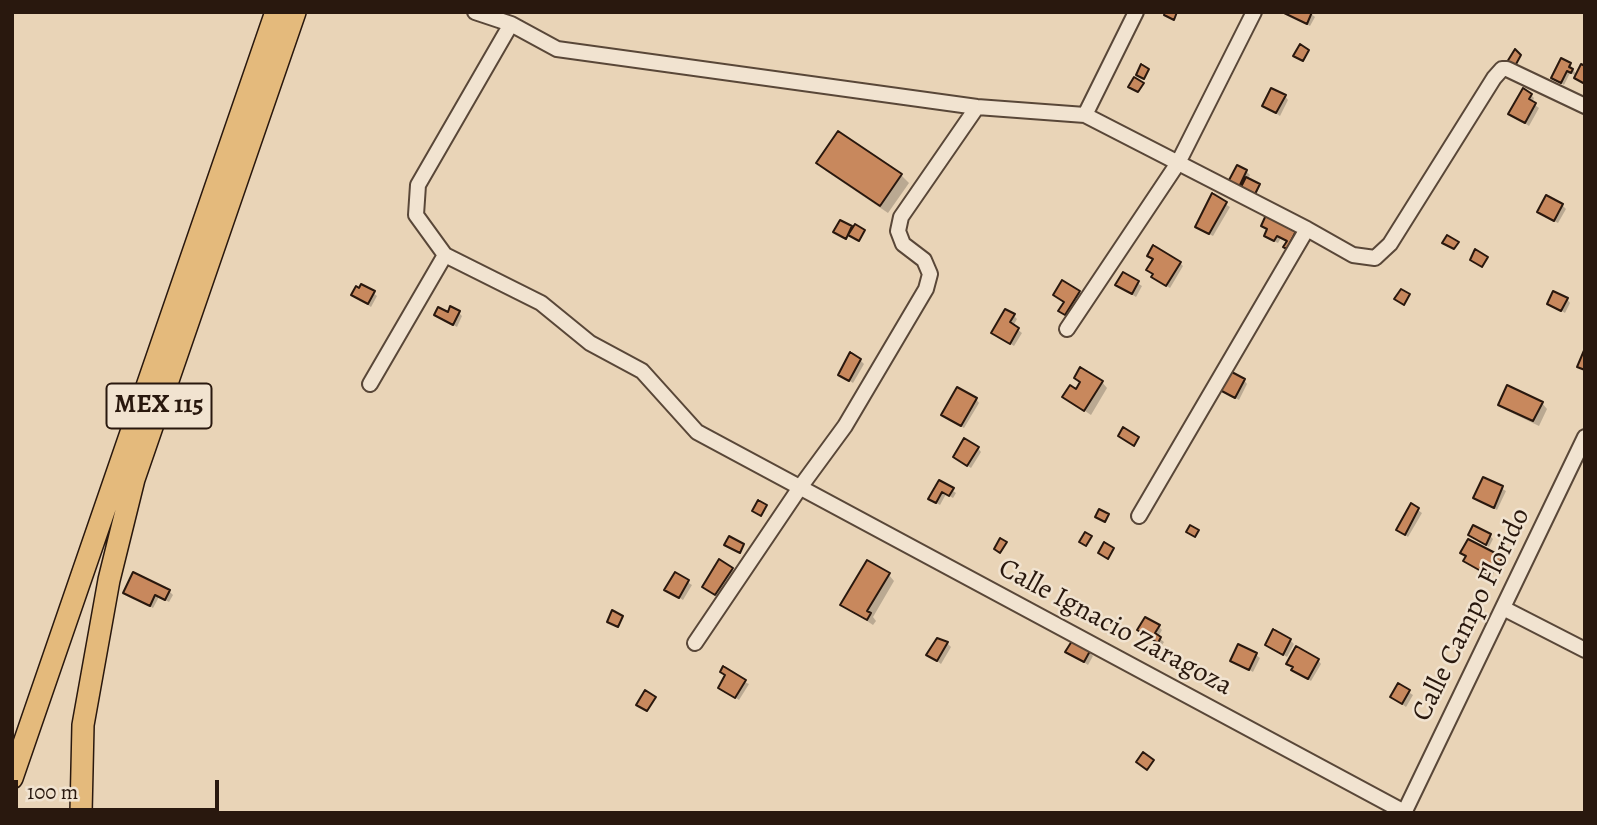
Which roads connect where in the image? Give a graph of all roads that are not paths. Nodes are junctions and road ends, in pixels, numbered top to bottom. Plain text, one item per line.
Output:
1 (276, 12) edge
2 (295, 12) edge
3 (475, 12) edge
4 (1136, 12) edge
5 (1254, 12) edge
6 (511, 24) junction
7 (1585, 106) edge
8 (977, 107) junction
9 (1085, 115) junction
10 (1178, 163) junction
11 (1307, 229) junction
12 (445, 255) junction
13 (1067, 329) dead end
14 (370, 384) dead end
15 (1585, 438) edge
16 (801, 486) junction
17 (1139, 516) dead end
18 (1503, 608) junction
19 (695, 643) dead end
20 (1585, 650) edge
21 (12, 778) edge
22 (1405, 812) edge
23 (81, 813) edge

1 - 21 main road, MEX 115
2 - 23 main road, MEX 115
3 - 6 street
4 - 9 street
5 - 10 street
6 - 8 street
6 - 12 street
7 - 11 street
8 - 9 street
8 - 16 street
9 - 10 street
10 - 11 street
10 - 13 street
11 - 17 street
12 - 14 street
12 - 16 street, Calle Ignacio Zaragoza
15 - 18 street, Calle Campo Florido
16 - 19 street
16 - 22 street, Calle Ignacio Zaragoza
18 - 20 street
18 - 22 street, Calle Campo Florido

